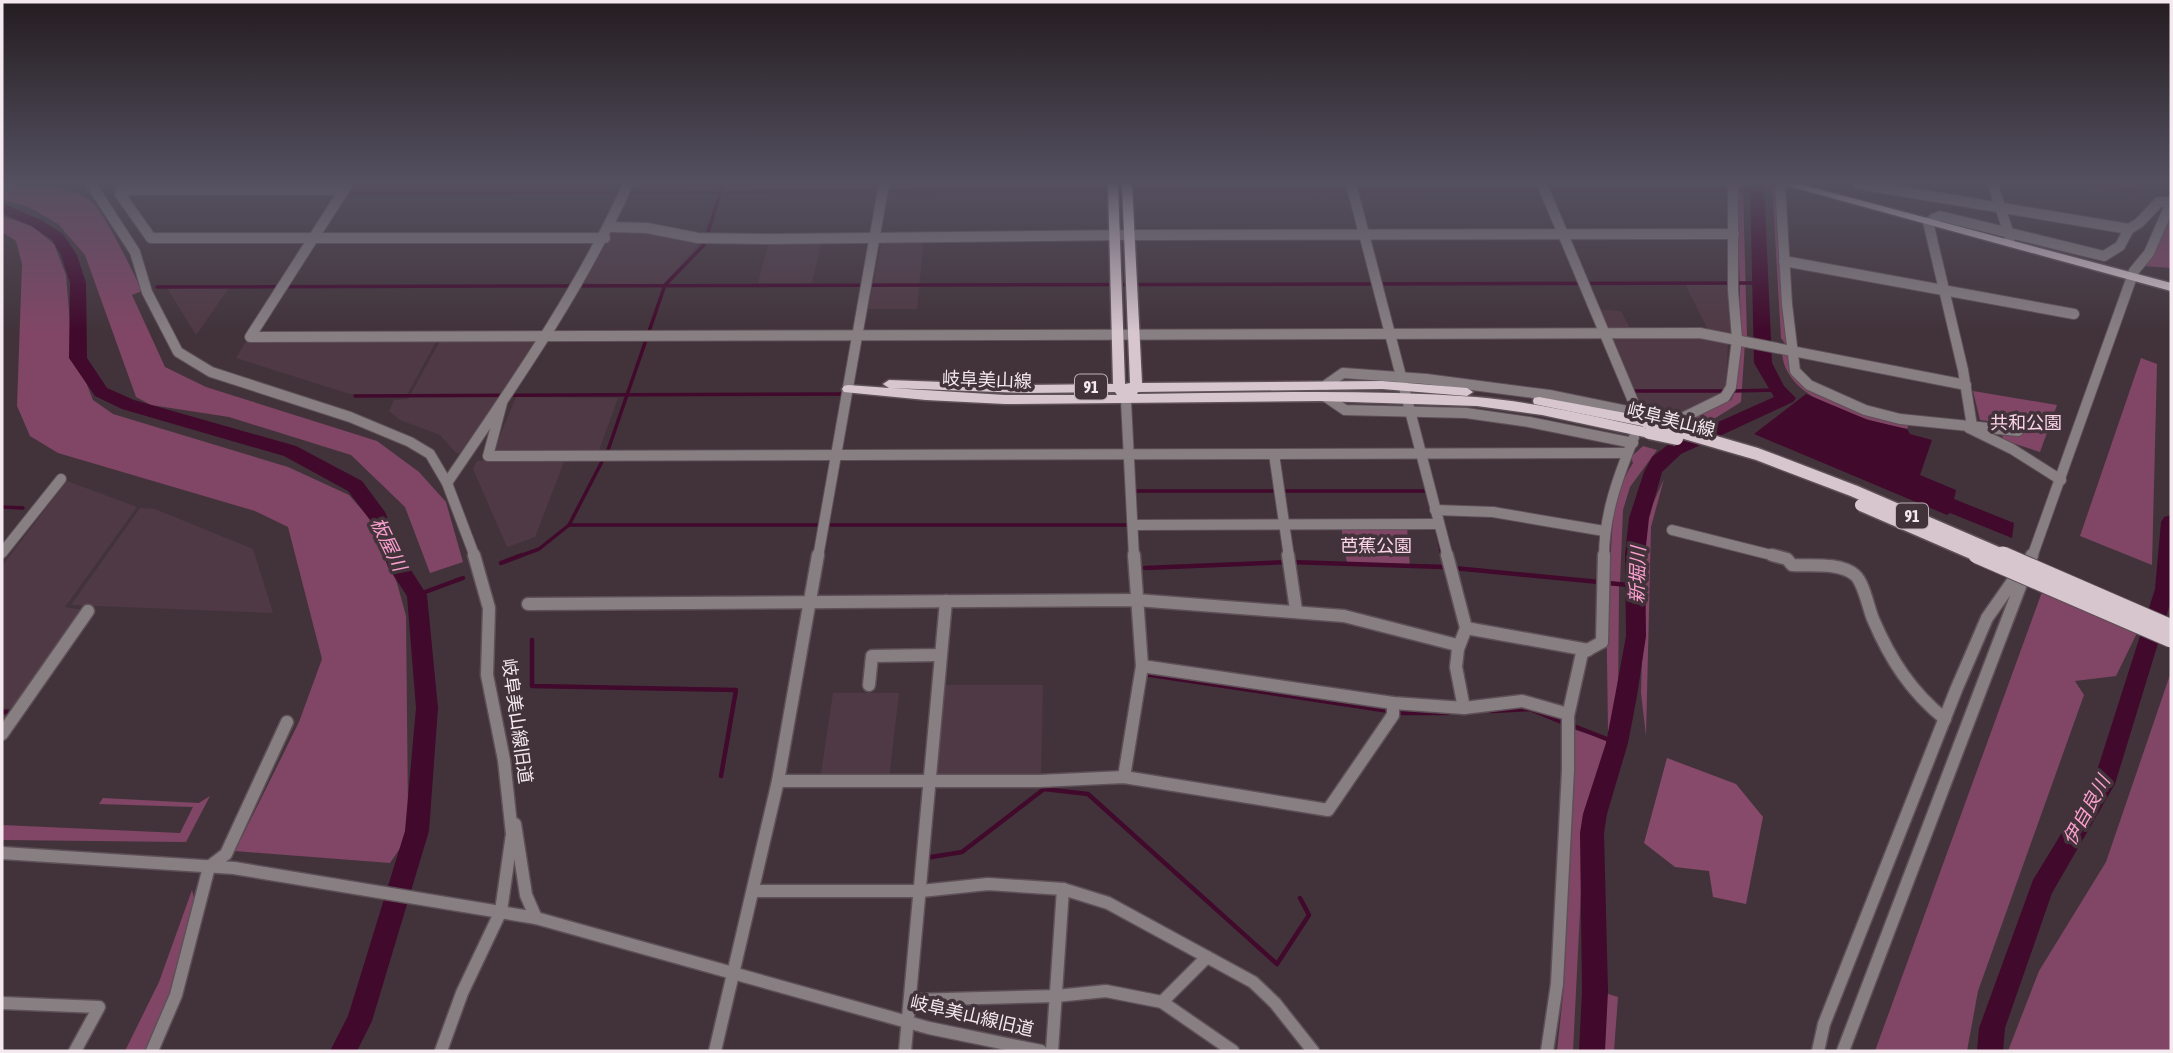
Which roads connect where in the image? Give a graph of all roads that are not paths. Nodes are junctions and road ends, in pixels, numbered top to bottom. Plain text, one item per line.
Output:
1 (123, 233) edge
2 (148, 233) edge
3 (316, 233) edge
4 (607, 233) edge
5 (673, 233) edge
6 (877, 233) edge
7 (1783, 233) edge
8 (1933, 233) edge
9 (1986, 233) edge
10 (2007, 233) edge
11 (2128, 233) edge
12 (2158, 233) edge
13 (1130, 234) junction
14 (1364, 234) junction
15 (1564, 234) junction
16 (1734, 234) joint
17 (1114, 235) junction
18 (604, 238) junction
19 (876, 238) junction
20 (2008, 238) junction
21 (312, 239) junction
22 (1784, 261) junction
23 (2134, 274) junction
24 (2171, 284) edge
25 (1943, 290) junction
26 (2074, 314) dead end
27 (1604, 333) junction
28 (1118, 334) junction
29 (1132, 334) junction
30 (1391, 334) junction
31 (857, 335) junction
32 (543, 338) junction
33 (1739, 340) junction
34 (1788, 350) junction
35 (849, 384) junction
36 (1966, 385) junction
37 (1119, 386) junction
38 (1136, 386) junction
39 (1326, 391) junction
40 (1404, 393) junction
41 (1126, 401) junction
42 (502, 403) junction
43 (1967, 425) junction
44 (1640, 427) junction
45 (2018, 431) dead end
46 (1423, 453) junction
47 (1626, 453) junction
48 (1130, 454) junction
49 (1273, 454) junction
50 (835, 456) junction
51 (61, 480) dead end
52 (2061, 480) junction
53 (447, 483) junction
54 (1435, 510) junction
55 (1284, 524) junction
56 (1438, 524) junction
57 (1133, 525) junction
58 (1672, 530) dead end
59 (1604, 531) junction
60 (2, 552) edge
61 (2015, 578) dead end
62 (1136, 600) junction
63 (946, 601) junction
64 (811, 602) junction
65 (528, 604) dead end
66 (1296, 610) junction
67 (88, 611) dead end
68 (1465, 628) junction
69 (2171, 628) edge
70 (2171, 639) edge
71 (1457, 645) junction
72 (1588, 650) junction
73 (940, 655) junction
74 (1142, 666) junction
75 (869, 685) dead end
76 (1392, 704) junction
77 (1464, 708) junction
78 (1568, 714) junction
79 (1945, 719) junction
80 (288, 722) dead end
81 (2, 734) edge
82 (1124, 777) junction
83 (778, 781) junction
84 (930, 782) junction
85 (512, 819) junction
86 (2, 853) edge
87 (209, 867) junction
88 (1063, 889) junction
89 (753, 891) junction
90 (921, 891) junction
91 (501, 911) junction
92 (536, 918) junction
93 (1207, 957) junction
94 (734, 975) junction
95 (1056, 996) junction
96 (911, 1000) junction
97 (1162, 1002) junction
98 (2, 1003) edge
99 (910, 1021) junction
100 (75, 1051) edge
101 (152, 1051) edge
102 (441, 1051) edge
103 (715, 1051) edge
104 (905, 1051) edge
105 (1041, 1051) edge
106 (1052, 1051) edge
107 (1233, 1051) edge
108 (1313, 1051) edge
109 (1547, 1051) edge
110 (1818, 1051) edge
111 (1843, 1051) edge

1 - 53 street, 岐阜美山線旧道
2 - 21 street
3 - 21 street
4 - 18 street
5 - 19 street
6 - 19 street
7 - 22 street
8 - 25 street
9 - 20 main road
10 - 20 street
11 - 20 street
12 - 23 street
13 - 14 street
13 - 17 street
13 - 29 main road
14 - 15 street
14 - 30 street
15 - 16 street
15 - 27 street
16 - 33 street
17 - 19 street
17 - 28 main road, 91
18 - 21 street
18 - 32 street
19 - 31 street
20 - 23 main road
21 - 32 street
22 - 25 street
22 - 34 street
23 - 24 main road
23 - 52 street
25 - 26 street
25 - 36 street
27 - 30 street
27 - 33 street
27 - 44 street
28 - 29 street
28 - 31 street
28 - 37 main road, 91
29 - 30 street
29 - 38 main road
30 - 40 street
31 - 32 street
31 - 35 street
32 - 42 street
33 - 34 street
33 - 44 street
34 - 36 street
34 - 43 street
35 - 37 main road, 岐阜美山線 / 91
35 - 41 main road, 岐阜美山線 / 91
35 - 50 street
36 - 43 street
37 - 38 main road, 岐阜美山線 / 91
37 - 41 main road, 91
38 - 39 main road, 岐阜美山線 / 91
38 - 41 main road, 91
39 - 40 main road, 岐阜美山線 / 91
39 - 40 street
39 - 41 main road, 岐阜美山線 / 91
40 - 44 main road, 岐阜美山線 / 91
40 - 44 street
40 - 44 street
40 - 46 street
41 - 48 street
42 - 50 street
42 - 53 street
43 - 45 street
43 - 52 street
44 - 47 street
44 - 69 main road, 岐阜美山線 / 91, bridge
44 - 70 main road, 岐阜美山線 / 91, bridge
46 - 47 street
46 - 49 street
46 - 54 street
47 - 59 street
48 - 49 street
48 - 50 street
48 - 57 street
49 - 55 street
50 - 64 street
51 - 60 street
52 - 111 street
53 - 85 street, 岐阜美山線旧道
54 - 56 street
54 - 59 street
55 - 56 street
55 - 57 street
55 - 66 street
56 - 68 street
57 - 62 street
58 - 79 street
59 - 72 street
61 - 79 street
62 - 63 street
62 - 66 street
62 - 74 street
63 - 64 street
63 - 73 street
64 - 65 street
64 - 83 street
66 - 71 street
67 - 81 street
68 - 71 street
68 - 72 street
71 - 77 street
72 - 78 street
73 - 75 street
73 - 84 street
74 - 76 street
74 - 82 street
76 - 77 street
76 - 82 street
77 - 78 street
78 - 109 street
79 - 110 street
80 - 87 street
82 - 84 street
83 - 84 street
83 - 89 street
84 - 90 street
85 - 91 street, 岐阜美山線旧道
85 - 92 street
86 - 87 street
87 - 91 street
87 - 101 street
88 - 90 street
88 - 93 street
88 - 95 street
89 - 90 street
89 - 94 street
90 - 96 street
91 - 92 street, 岐阜美山線旧道
91 - 102 street
92 - 94 street, 岐阜美山線旧道
93 - 97 street
93 - 108 street
94 - 99 street, 岐阜美山線旧道
94 - 103 street
95 - 96 street
95 - 97 street
95 - 106 street
96 - 99 street
97 - 107 street
98 - 100 street
99 - 104 street
99 - 105 street, 岐阜美山線旧道

